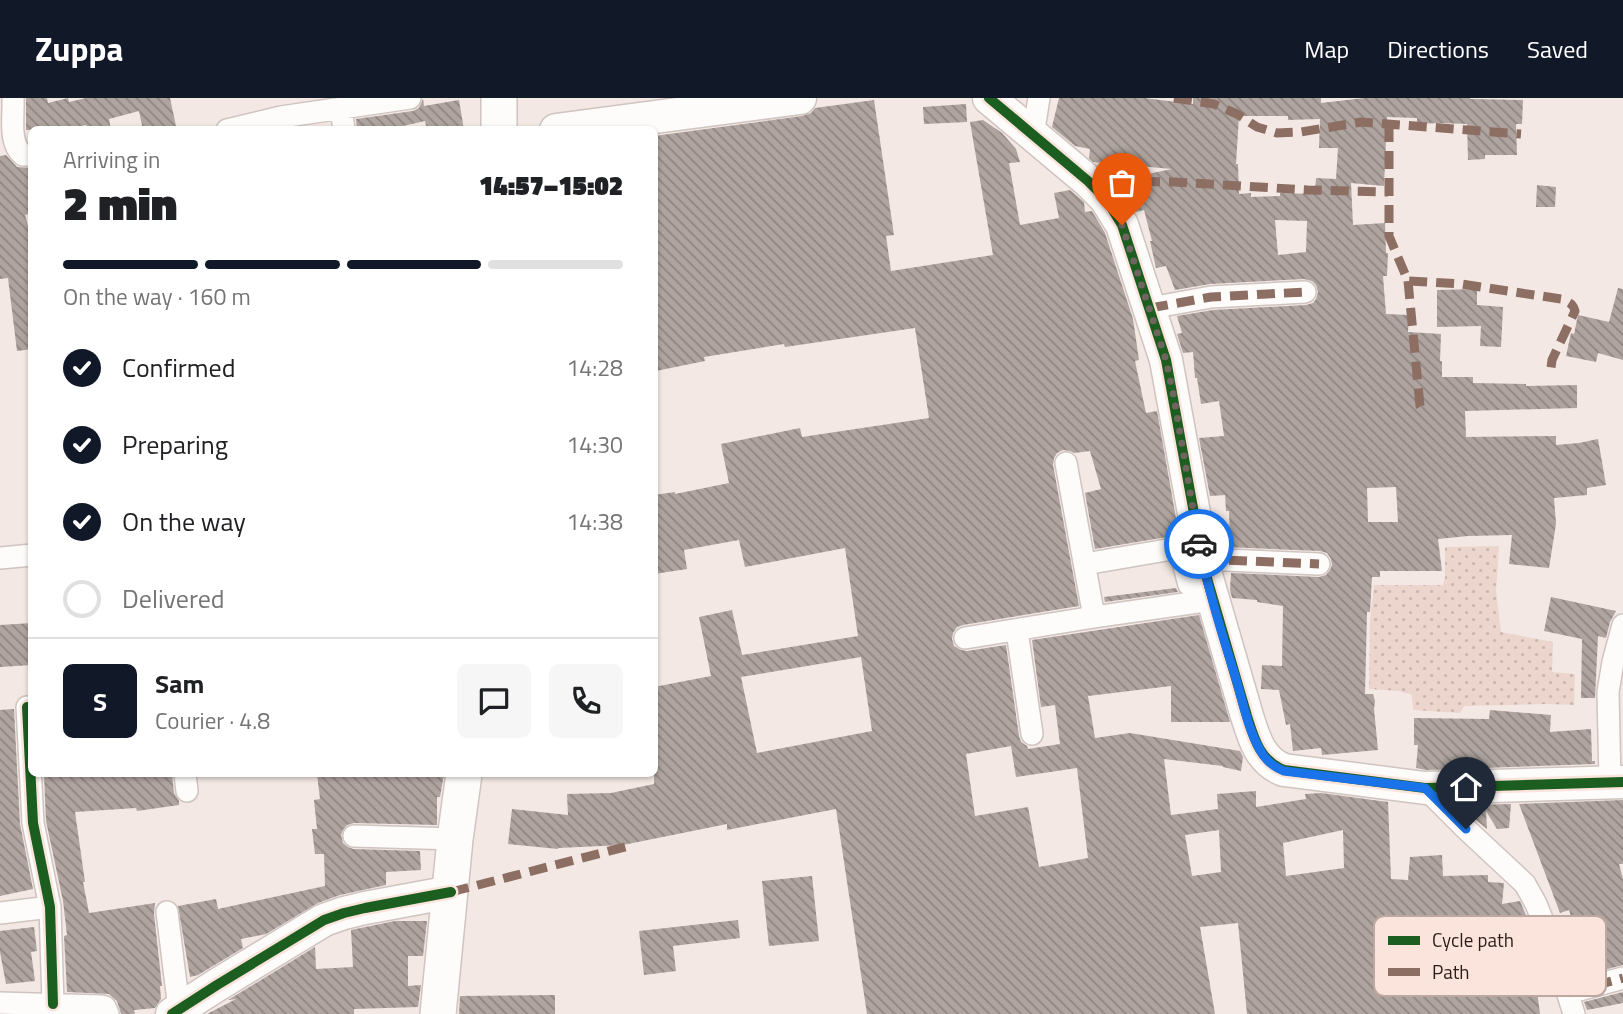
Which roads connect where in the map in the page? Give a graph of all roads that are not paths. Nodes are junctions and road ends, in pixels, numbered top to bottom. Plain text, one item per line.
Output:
1 (13, 98) edge
2 (499, 98) edge
3 (800, 98) edge
4 (989, 98) edge
5 (1039, 98) edge
6 (396, 99) edge
7 (341, 108) junction
8 (244, 126) edge
9 (343, 126) edge
10 (499, 126) edge
11 (586, 126) edge
12 (1033, 135) junction
13 (28, 155) edge
14 (1305, 292) dead end
15 (1150, 307) junction
16 (1066, 463) dead end
17 (28, 555) edge
18 (0, 558) edge
19 (1084, 564) junction
20 (1319, 564) dead end
21 (1201, 582) junction
22 (1094, 617) junction
23 (1623, 625) edge
24 (1017, 631) junction
25 (965, 638) dead end
26 (27, 707) dead end
27 (28, 726) edge
28 (1032, 734) dead end
29 (31, 777) edge
30 (464, 777) edge
31 (1616, 782) edge
32 (1425, 788) junction
33 (354, 836) dead end
34 (455, 839) junction
35 (451, 892) junction
36 (50, 907) junction
37 (167, 912) dead end
38 (0, 913) edge
39 (1541, 916) edge
40 (1623, 978) edge
41 (1606, 983) edge
42 (1569, 996) edge
43 (0, 1003) edge
44 (53, 1004) junction
45 (176, 1011) edge
46 (108, 1014) edge
47 (438, 1014) edge
48 (1574, 1014) edge

1 - 13 street
2 - 10 main road
3 - 11 street
4 - 12 street
5 - 12 street
6 - 7 street
7 - 8 street
7 - 9 street
12 - 15 street
14 - 15 street
15 - 21 street
16 - 19 street
17 - 18 street
19 - 21 street
19 - 22 street
20 - 21 street
21 - 22 street
21 - 32 street
22 - 24 street
23 - 31 street
24 - 25 street
24 - 28 street
26 - 27 street
29 - 36 street
30 - 34 main road
31 - 32 street
32 - 39 street
33 - 34 street
34 - 35 main road
35 - 45 street
35 - 47 main road
36 - 38 street
36 - 44 street
37 - 45 street
40 - 41 street
42 - 48 street
43 - 44 street
44 - 46 street

